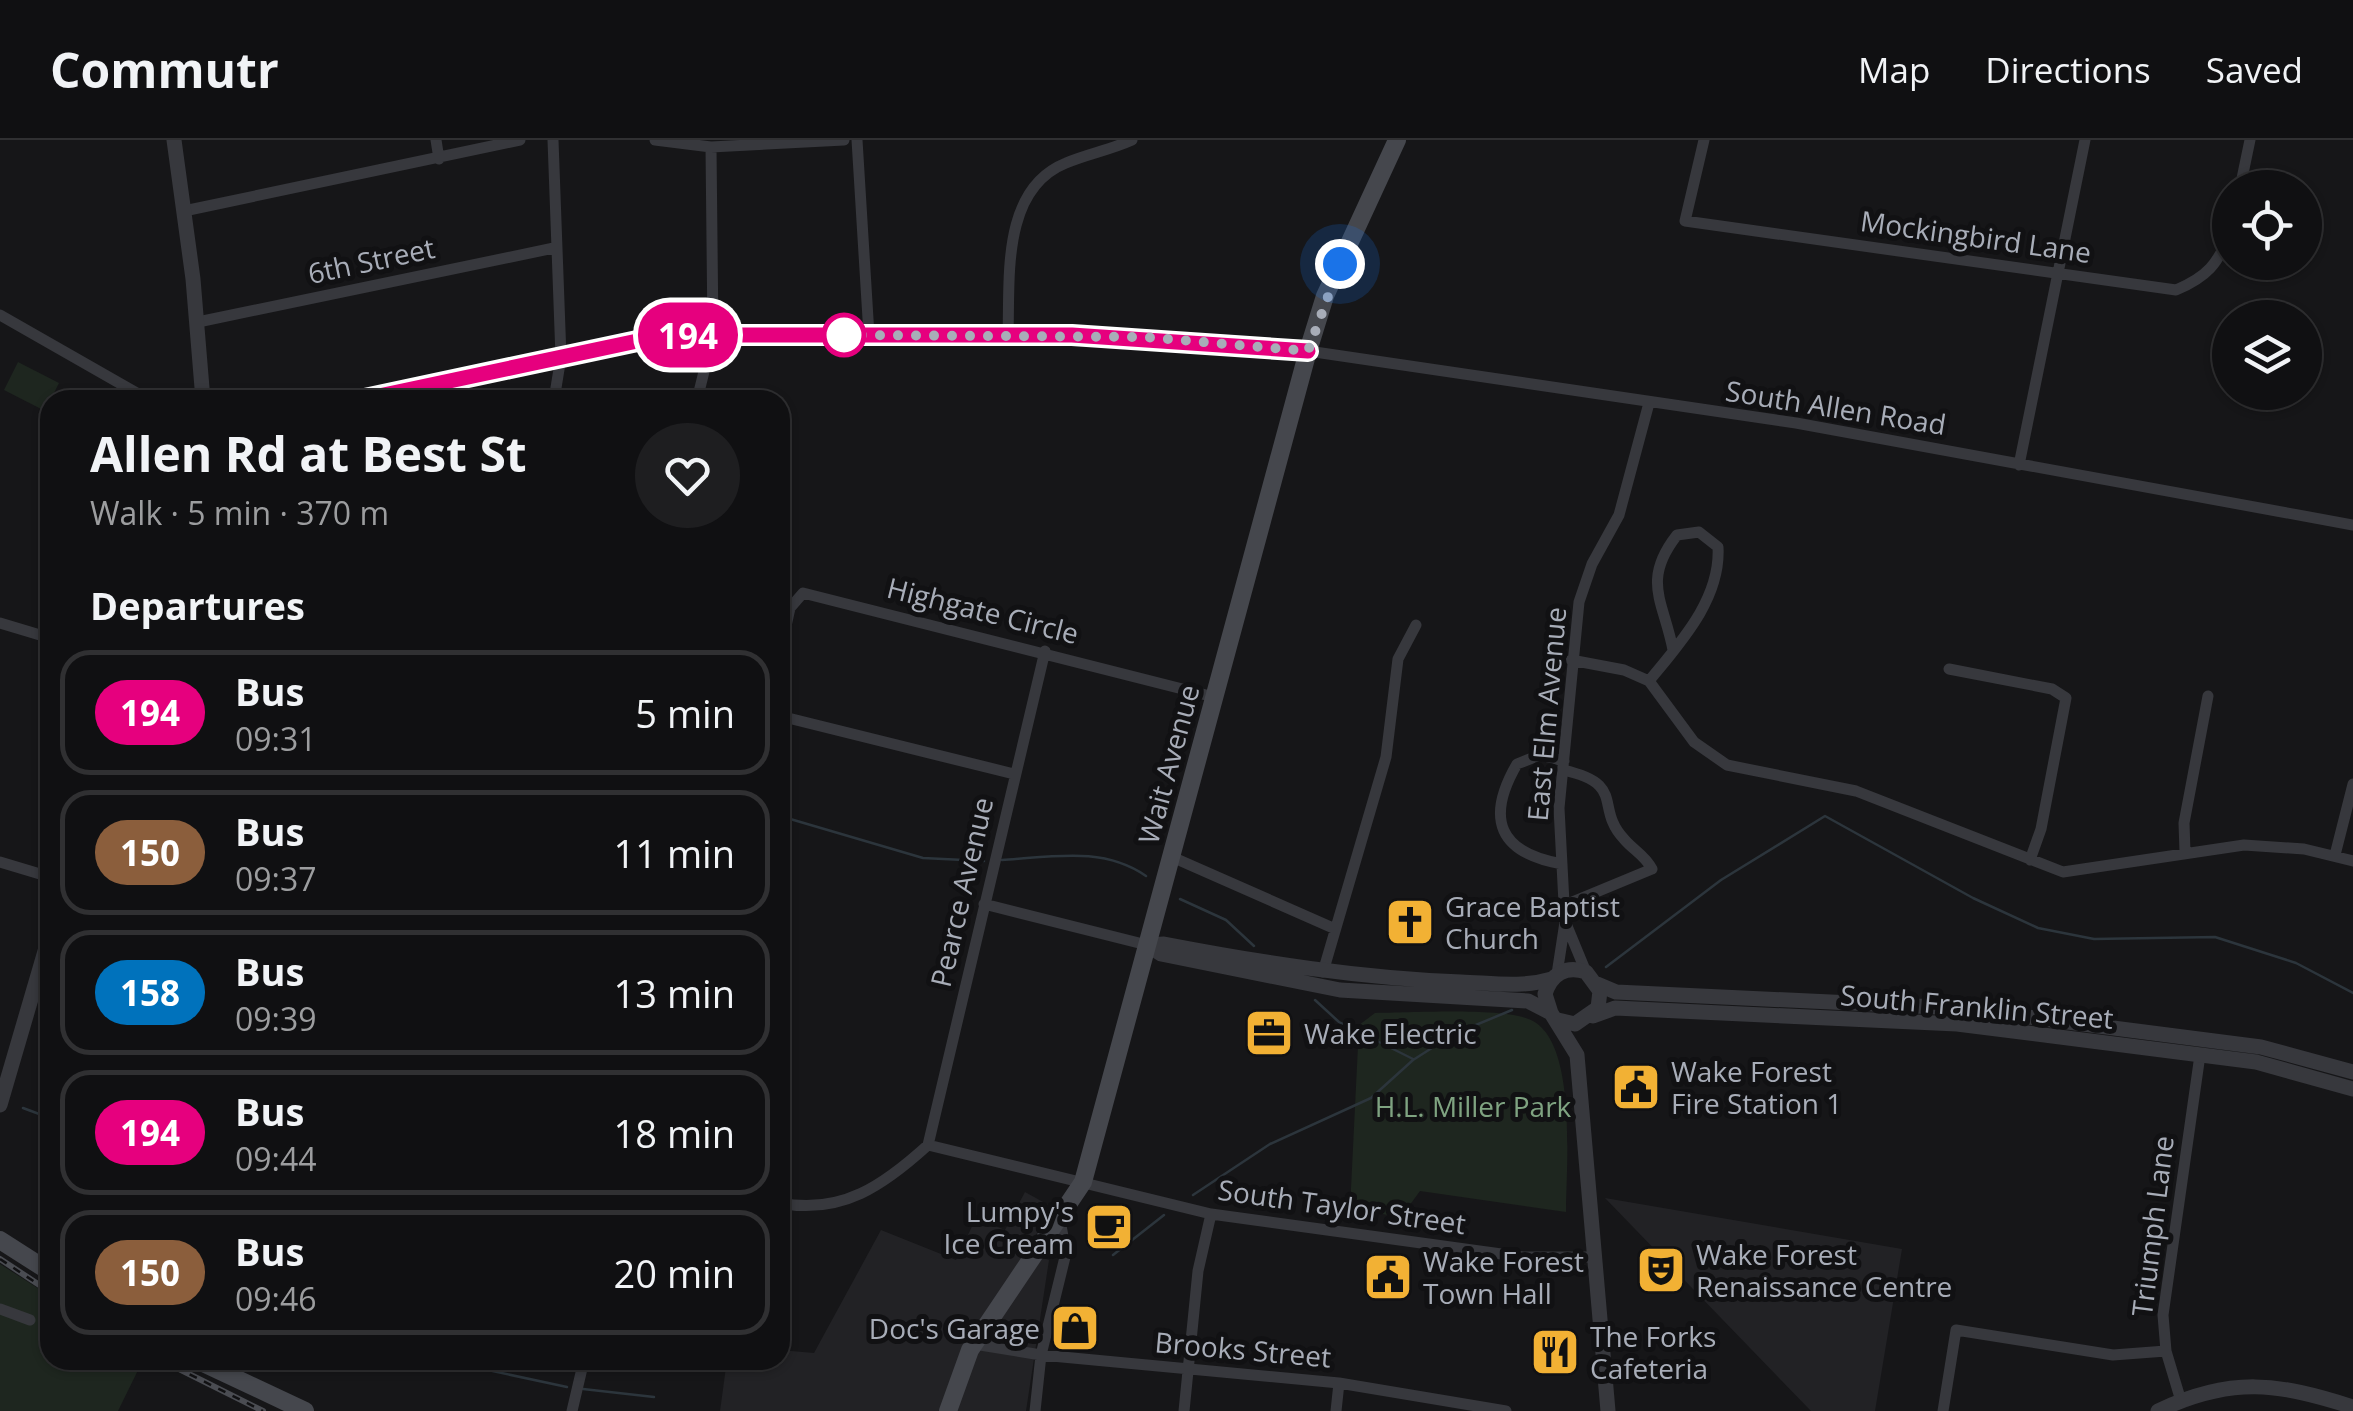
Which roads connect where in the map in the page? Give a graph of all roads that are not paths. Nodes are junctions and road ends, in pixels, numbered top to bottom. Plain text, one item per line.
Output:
1 (174, 140) edge
2 (436, 140) edge
3 (520, 140) edge
4 (553, 140) edge
5 (656, 140) edge
6 (844, 140) edge
7 (857, 140) edge
8 (1132, 140) edge
9 (1397, 140) edge
10 (1704, 140) edge
11 (2085, 140) edge
12 (2250, 140) edge
13 (711, 147) junction
14 (439, 159) junction
15 (2244, 170) edge
16 (184, 210) junction
17 (554, 248) junction
18 (2212, 269) edge
19 (2056, 270) junction
20 (0, 315) edge
21 (198, 322) junction
22 (869, 334) junction
23 (713, 335) junction
24 (1008, 335) junction
25 (1308, 351) junction
26 (562, 357) junction
27 (131, 390) edge
28 (202, 390) edge
29 (436, 390) edge
30 (556, 390) edge
31 (699, 390) edge
32 (1648, 403) junction
33 (2018, 466) junction
34 (2353, 525) edge
35 (790, 608) edge
36 (0, 623) edge
37 (1416, 625) dead end
38 (40, 635) edge
39 (1674, 650) junction
40 (1045, 651) junction
41 (1571, 660) junction
42 (1949, 670) dead end
43 (1650, 681) junction
44 (2208, 696) dead end
45 (1214, 698) junction
46 (790, 718) edge
47 (1563, 765) junction
48 (1014, 774) junction
49 (2353, 784) edge
50 (2186, 852) junction
51 (2335, 855) junction
52 (1172, 858) junction
53 (2030, 860) junction
54 (2353, 861) edge
55 (0, 862) edge
56 (1562, 864) junction
57 (40, 874) edge
58 (984, 904) junction
59 (1565, 905) junction
60 (1566, 922) junction
61 (1333, 928) junction
62 (1147, 945) junction
63 (40, 968) edge
64 (1323, 972) junction
65 (1554, 976) junction
66 (1591, 978) junction
67 (1554, 1016) junction
68 (1589, 1019) junction
69 (2200, 1055) junction
70 (1577, 1056) junction
71 (2353, 1072) edge
72 (2353, 1089) edge
73 (0, 1105) edge
74 (928, 1146) junction
75 (1083, 1182) junction
76 (790, 1204) edge
77 (1210, 1214) junction
78 (1060, 1220) junction
79 (0, 1240) edge
80 (1596, 1257) junction
81 (40, 1266) edge
82 (0, 1309) edge
83 (30, 1320) dead end
84 (974, 1344) junction
85 (2166, 1351) junction
86 (1042, 1355) junction
87 (1188, 1369) junction
88 (218, 1370) edge
89 (582, 1370) edge
90 (1339, 1383) junction
91 (2181, 1401) junction
92 (2353, 1407) edge
93 (305, 1411) edge
94 (572, 1411) edge
95 (948, 1411) edge
96 (1035, 1411) edge
97 (1184, 1411) edge
98 (1336, 1411) edge
99 (1506, 1411) edge
100 (1608, 1411) edge
101 (1943, 1411) edge
102 (2158, 1411) edge

1 - 16 street
2 - 14 street
3 - 14 street
4 - 17 street
5 - 13 street
6 - 13 street
7 - 22 street
8 - 24 street
9 - 25 main road, Wait Avenue
10 - 19 street, Mockingbird Lane
11 - 19 street
12 - 15 street
13 - 23 street
14 - 16 street
16 - 21 street
17 - 21 street, 6th Street
17 - 26 street
18 - 19 street, Mockingbird Lane
19 - 33 street
20 - 27 street
21 - 28 street
22 - 23 street
22 - 24 street
23 - 26 street
23 - 31 street
24 - 25 street
25 - 32 street, South Allen Road
25 - 45 main road, Wait Avenue
26 - 29 street
26 - 30 street
32 - 33 street, South Allen Road
32 - 41 street, East Elm Avenue
33 - 34 street, South Allen Road
35 - 40 street, Highgate Circle
36 - 38 street
37 - 61 street
39 - 39 street
39 - 43 street
40 - 45 street, Highgate Circle
40 - 48 street, Pearce Avenue
41 - 43 street
41 - 47 street, East Elm Avenue
42 - 53 street
43 - 53 street
44 - 50 street
45 - 52 main road, Wait Avenue
46 - 48 street
47 - 56 street, East Elm Avenue
47 - 56 street
47 - 59 street
48 - 58 street, Pearce Avenue
49 - 51 street
50 - 51 street
50 - 53 street
51 - 54 street
52 - 61 street
52 - 62 main road, Wait Avenue
55 - 57 street
56 - 59 street, East Elm Avenue
58 - 62 street
58 - 74 street, Pearce Avenue
59 - 60 street, East Elm Avenue
60 - 65 street, East Elm Avenue
60 - 66 street, East Elm Avenue
61 - 64 street
62 - 64 street
62 - 67 street
62 - 75 main road, Wait Avenue
63 - 73 street
64 - 65 street
65 - 66 street
65 - 67 street
66 - 68 street
66 - 71 street, South Franklin Street
67 - 68 street
67 - 70 street
68 - 69 street, South Franklin Street
68 - 70 street
69 - 72 street, South Franklin Street
69 - 85 street, Triumph Lane
70 - 80 street
74 - 75 street, South Taylor Street
74 - 76 street
75 - 77 street, South Taylor Street
75 - 78 main road, Wait Avenue
77 - 80 street, South Taylor Street
77 - 87 street
78 - 84 main road, Wait Avenue
78 - 86 street
79 - 81 main road
80 - 100 street
82 - 83 street
84 - 86 street, Brooks Street
84 - 95 main road, Wait Avenue
85 - 91 street, Triumph Lane
85 - 101 street
86 - 87 street, Brooks Street
86 - 96 street
87 - 90 street, Brooks Street
87 - 97 street
88 - 93 main road
89 - 94 street
90 - 98 street
90 - 99 street, Brooks Street
91 - 92 street
91 - 102 street

